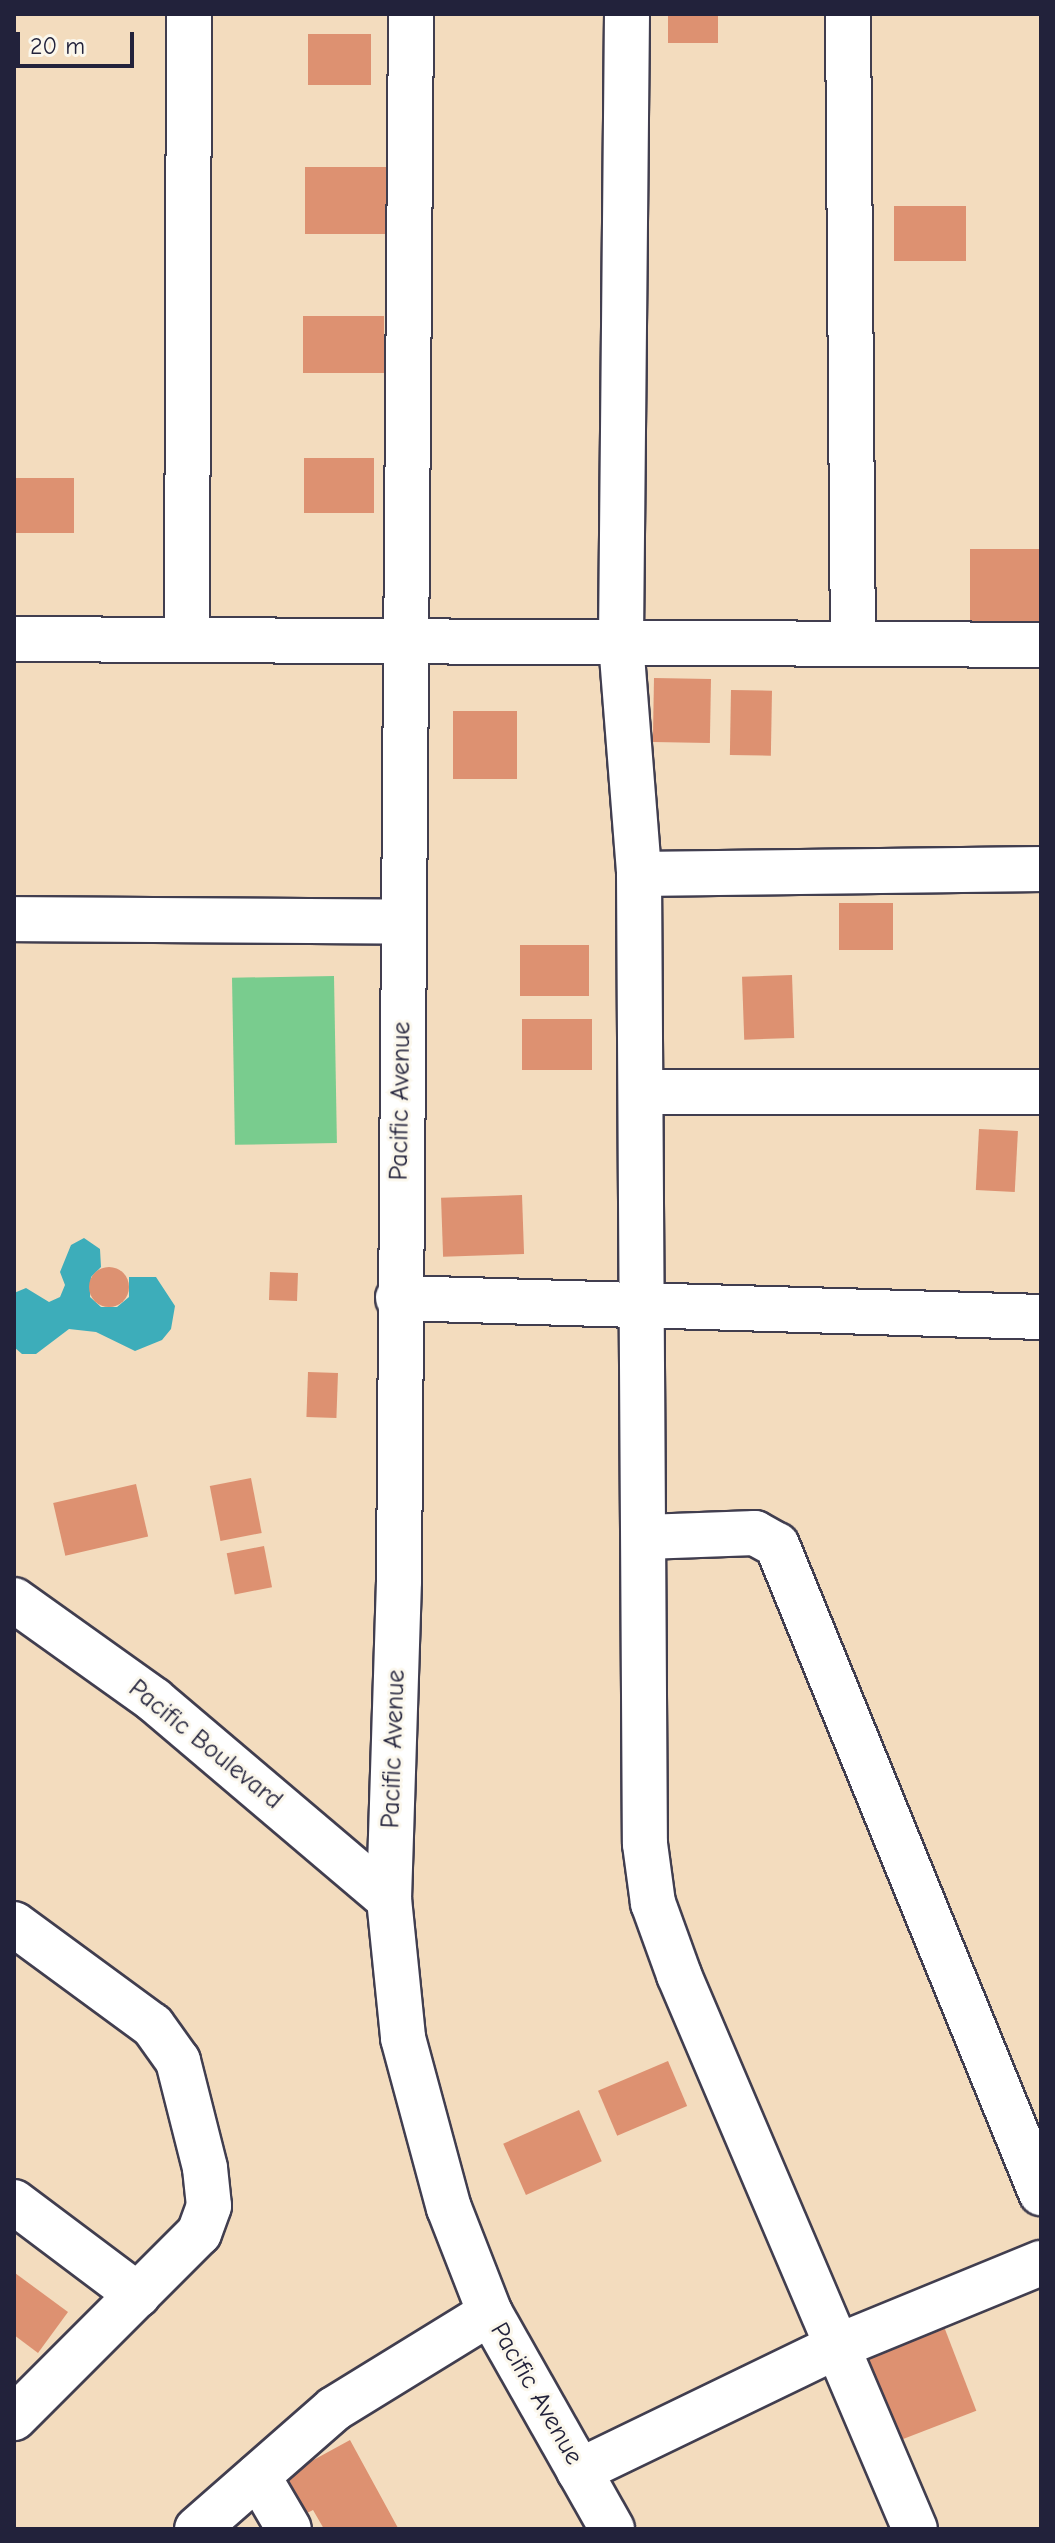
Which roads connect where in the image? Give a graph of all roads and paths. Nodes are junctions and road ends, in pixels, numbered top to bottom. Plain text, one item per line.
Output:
1 (189, 14) edge
2 (411, 14) edge
3 (627, 14) edge
4 (848, 14) edge
5 (14, 639) edge
6 (187, 640) junction
7 (410, 642) junction
8 (621, 643) junction
9 (853, 644) junction
10 (1041, 645) edge
11 (1041, 869) edge
12 (639, 874) junction
13 (14, 919) edge
14 (403, 922) junction
15 (1041, 1092) edge
16 (643, 1097) junction
17 (398, 1298) junction
18 (639, 1305) junction
19 (1041, 1317) edge
20 (645, 1537) junction
21 (14, 1600) edge
22 (389, 1899) junction
23 (14, 1924) edge
24 (1041, 2193) edge
25 (14, 2202) edge
26 (1041, 2263) edge
27 (138, 2295) junction
28 (490, 2313) junction
29 (836, 2347) junction
30 (14, 2418) edge
31 (579, 2471) junction
32 (258, 2476) junction
33 (197, 2529) edge
34 (289, 2529) edge
35 (612, 2529) edge
36 (915, 2529) edge

1 - 6 street
2 - 7 street, Pacific Avenue
3 - 8 street
4 - 9 street
5 - 6 street
6 - 7 street
7 - 8 street
7 - 14 street, Pacific Avenue
8 - 9 street
8 - 12 street
9 - 10 street
11 - 12 street
12 - 16 street
13 - 14 street
14 - 17 street, Pacific Avenue
15 - 16 street
16 - 18 street
17 - 18 street
17 - 22 street, Pacific Avenue
18 - 19 street
18 - 20 street
20 - 24 street
20 - 29 street
21 - 22 street, Pacific Boulevard
22 - 28 street, Pacific Avenue
23 - 27 street
25 - 27 street
26 - 29 street
27 - 30 street
28 - 31 street, Pacific Avenue
28 - 32 street
29 - 31 street
29 - 36 street
31 - 35 street, Pacific Avenue
32 - 33 street
32 - 34 street

